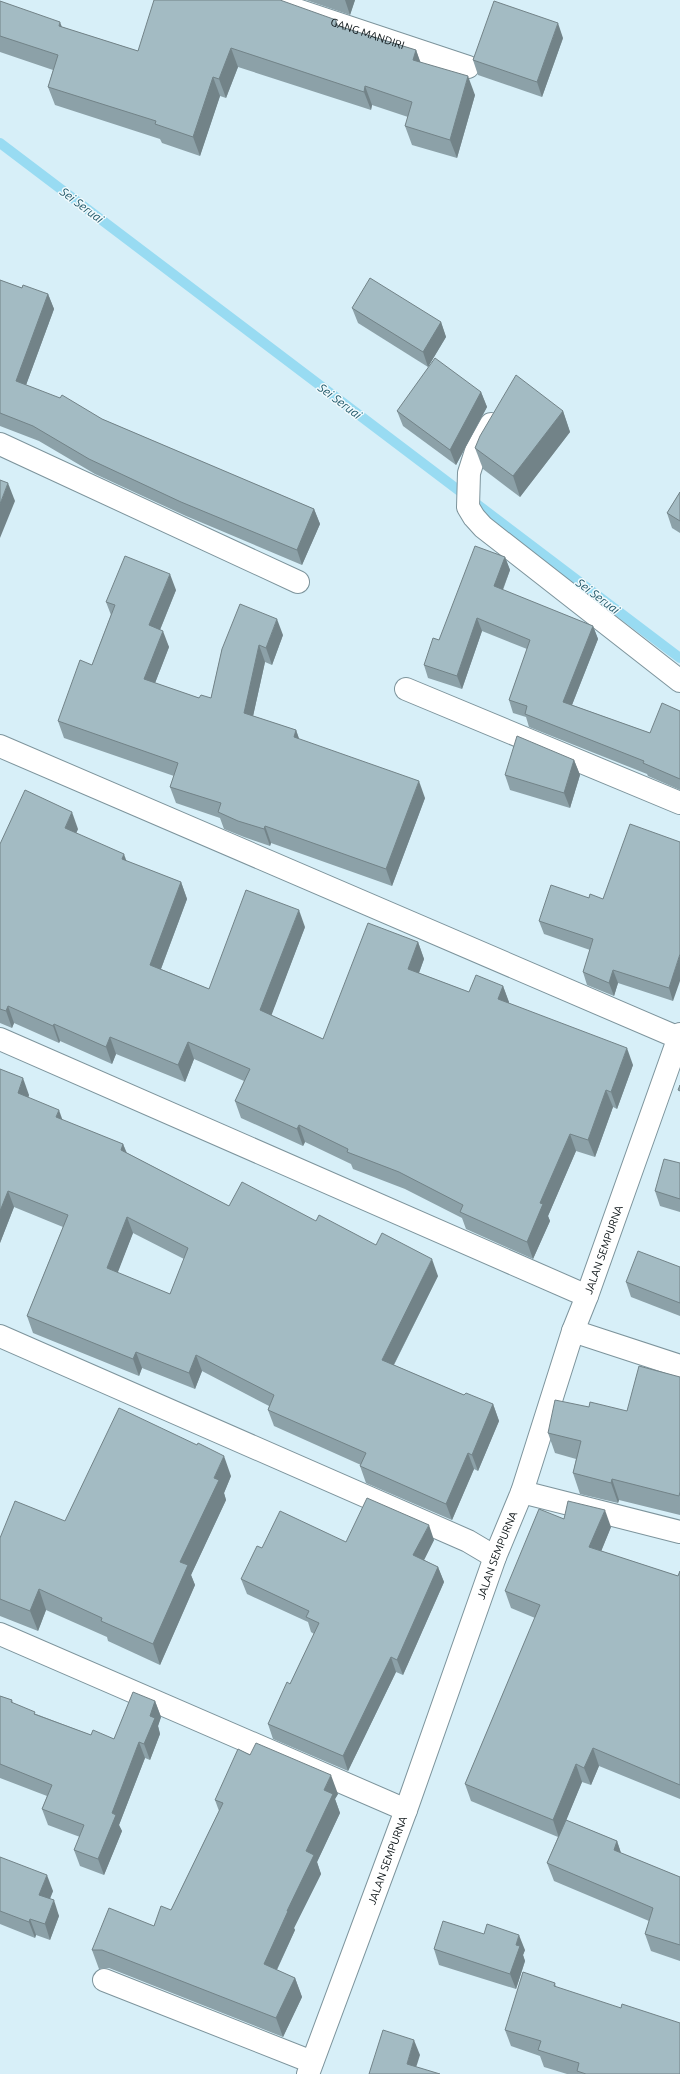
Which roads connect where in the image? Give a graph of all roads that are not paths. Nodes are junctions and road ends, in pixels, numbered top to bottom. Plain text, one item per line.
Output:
1 (267, 0) edge
2 (468, 67) dead end
3 (502, 406) edge
4 (0, 444) edge
5 (298, 582) dead end
6 (680, 680) edge
7 (406, 689) dead end
8 (0, 746) edge
9 (680, 803) edge
10 (679, 1036) edge
11 (0, 1039) edge
12 (587, 1296) junction
13 (573, 1331) junction
14 (0, 1336) edge
15 (680, 1366) edge
16 (522, 1492) junction
17 (680, 1532) edge
18 (495, 1557) junction
19 (0, 1634) edge
20 (406, 1810) junction
21 (104, 1980) dead end
22 (310, 2068) edge

1 - 2 street, GANG MANDIRI
3 - 6 street
4 - 5 street
7 - 9 street
8 - 10 street
10 - 12 street, JALAN SEMPURNA
11 - 12 street
12 - 13 street, JALAN SEMPURNA
13 - 15 street
13 - 16 street, JALAN SEMPURNA
14 - 18 street
16 - 17 street
16 - 18 street, JALAN SEMPURNA
18 - 20 street, JALAN SEMPURNA
19 - 20 street
20 - 22 street, JALAN SEMPURNA
21 - 22 street

